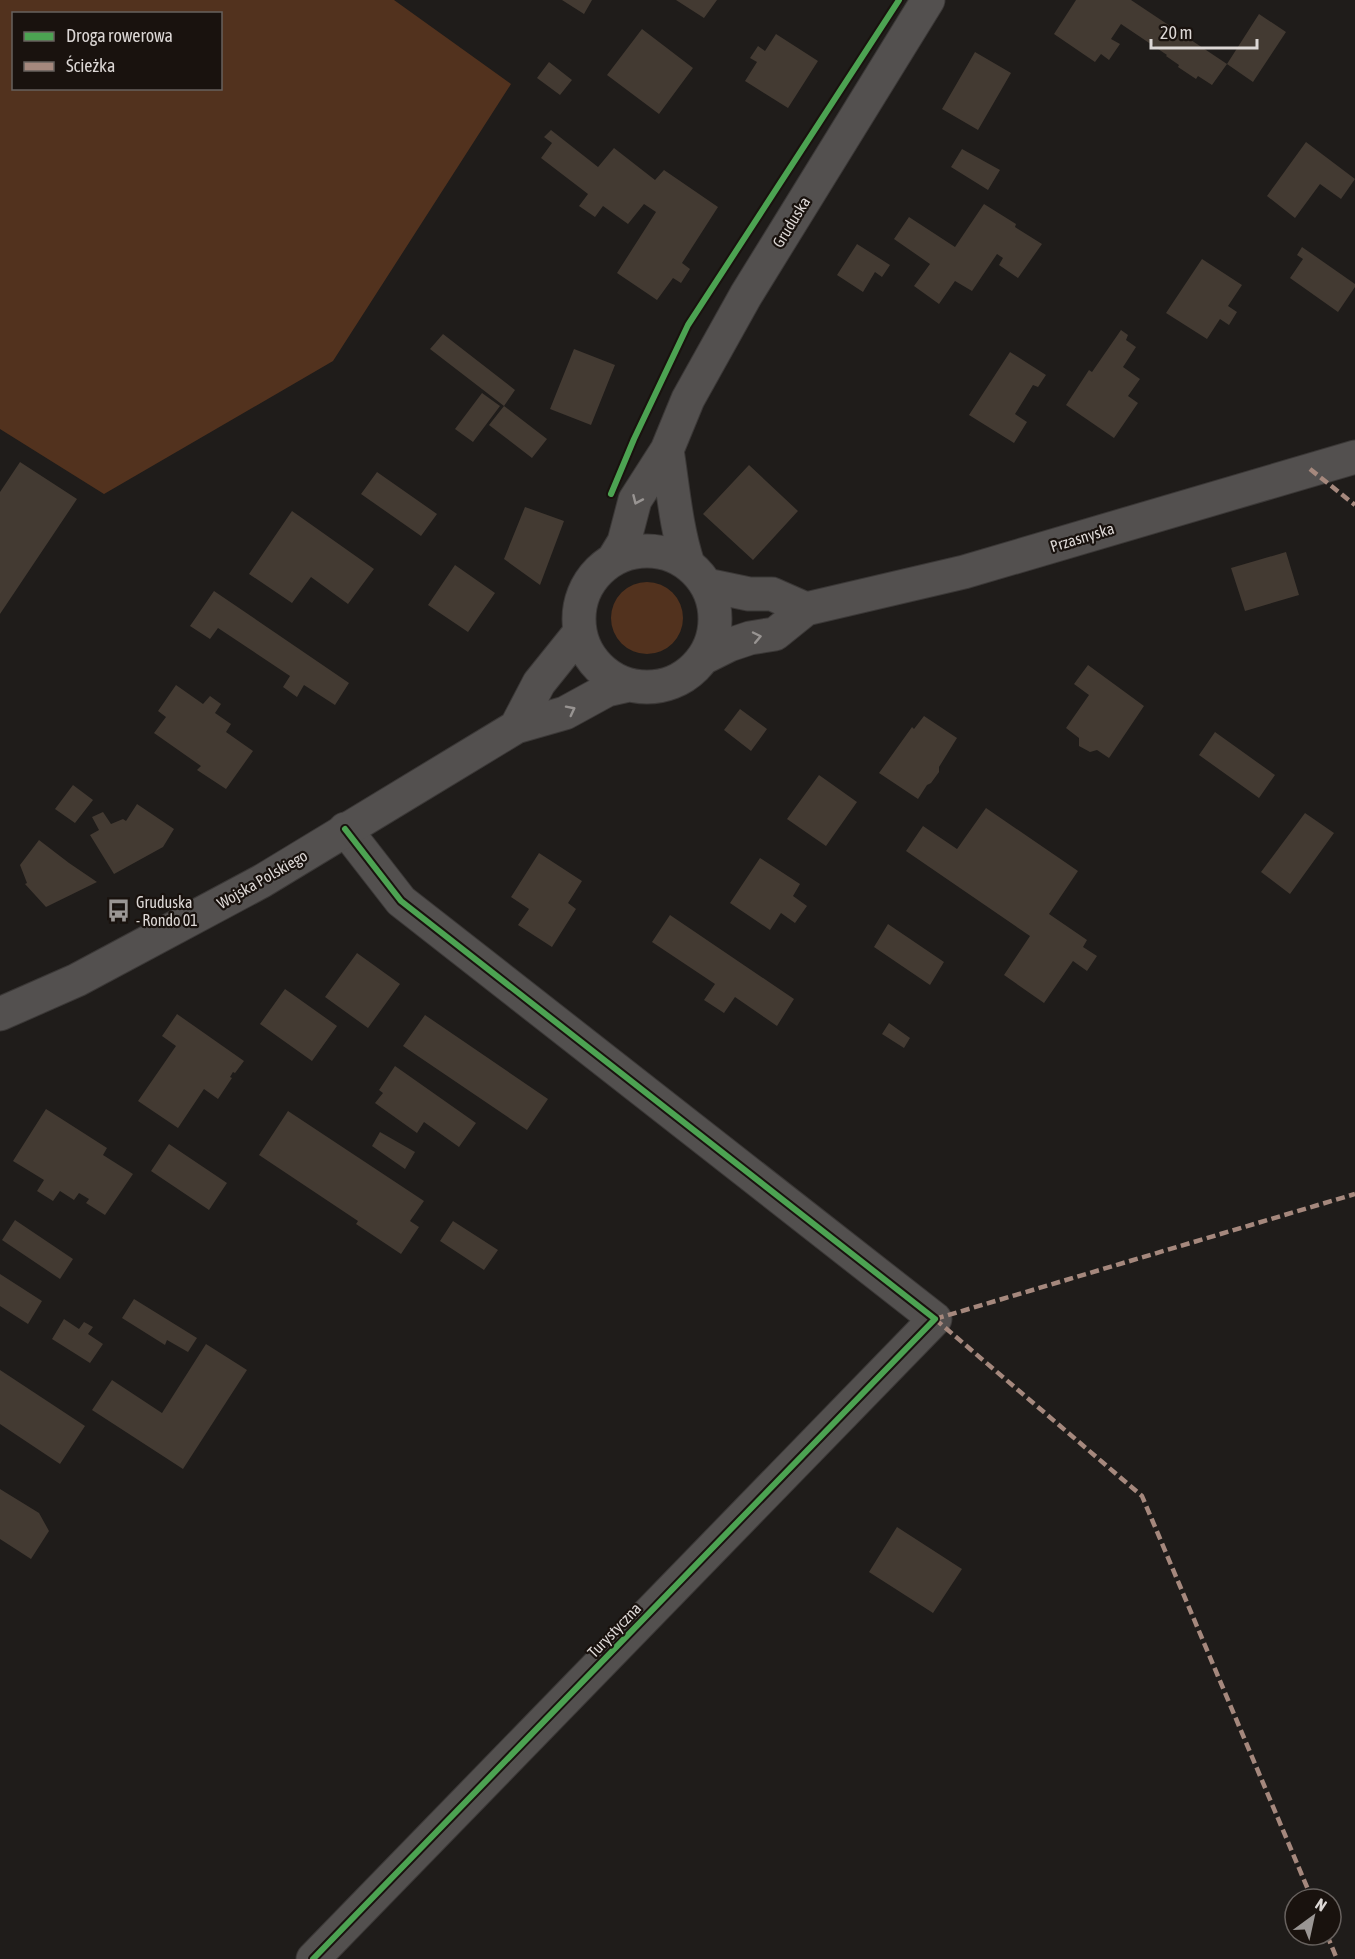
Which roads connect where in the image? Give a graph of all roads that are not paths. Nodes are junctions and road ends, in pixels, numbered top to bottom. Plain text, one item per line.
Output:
1 (928, 0) edge
2 (667, 450) junction
3 (1355, 457) edge
4 (613, 560) junction
5 (697, 575) junction
6 (806, 609) junction
7 (580, 632) junction
8 (703, 658) junction
9 (629, 685) junction
10 (516, 727) junction
11 (345, 829) junction
12 (0, 1014) edge
13 (313, 1959) edge

1 - 2 main road, Gruduska
2 -> 4 main road, Gruduska
2 - 5 main road
3 - 6 main road, Przasnyska
4 - 5 main road
4 - 7 main road
5 - 6 main road
5 - 8 main road
8 -> 6 main road, Przasnyska
7 - 9 main road
7 - 10 main road
8 - 9 main road
10 -> 9 main road, Wojska Polskiego
10 - 11 main road, Wojska Polskiego
11 - 12 main road, Wojska Polskiego
11 - 13 main road, Turystyczna

